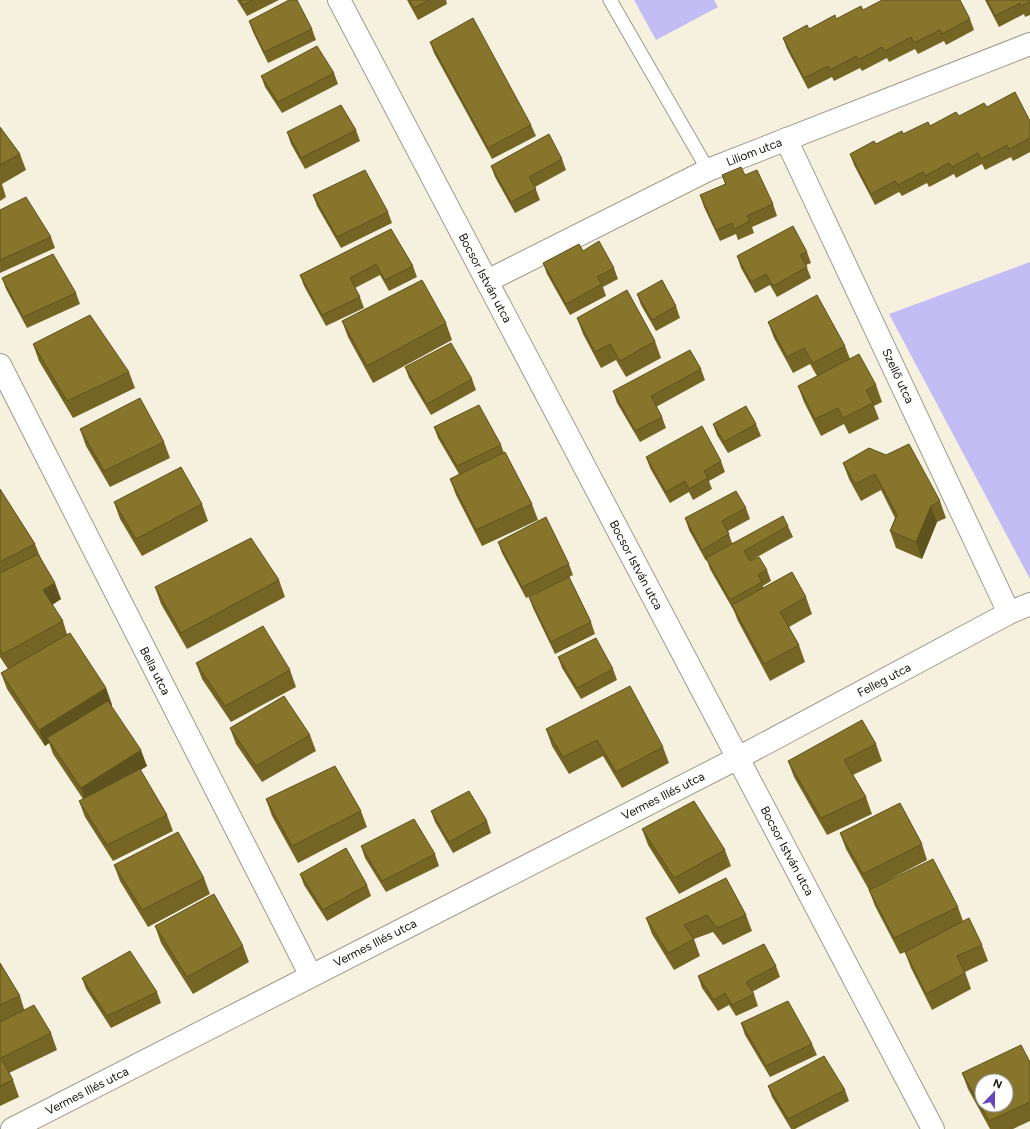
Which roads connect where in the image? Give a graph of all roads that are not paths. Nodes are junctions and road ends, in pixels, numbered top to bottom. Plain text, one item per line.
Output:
1 (339, 0) edge
2 (610, 0) edge
3 (1030, 44) edge
4 (786, 139) junction
5 (708, 170) junction
6 (487, 281) junction
7 (0, 365) edge
8 (1030, 604) edge
9 (1010, 613) junction
10 (738, 758) junction
11 (311, 976) junction
12 (12, 1129) edge
13 (933, 1129) edge

1 - 6 street, Bocsor István utca
2 - 5 lane
3 - 4 street, Liliom utca
4 - 5 street, Liliom utca
4 - 9 street, Szellő utca
5 - 6 street, Liliom utca
6 - 10 street, Bocsor István utca
7 - 11 street, Bella utca
8 - 9 street, Felleg utca
9 - 10 street, Felleg utca
10 - 11 street, Vermes Illés utca
10 - 13 street, Bocsor István utca
11 - 12 street, Vermes Illés utca

